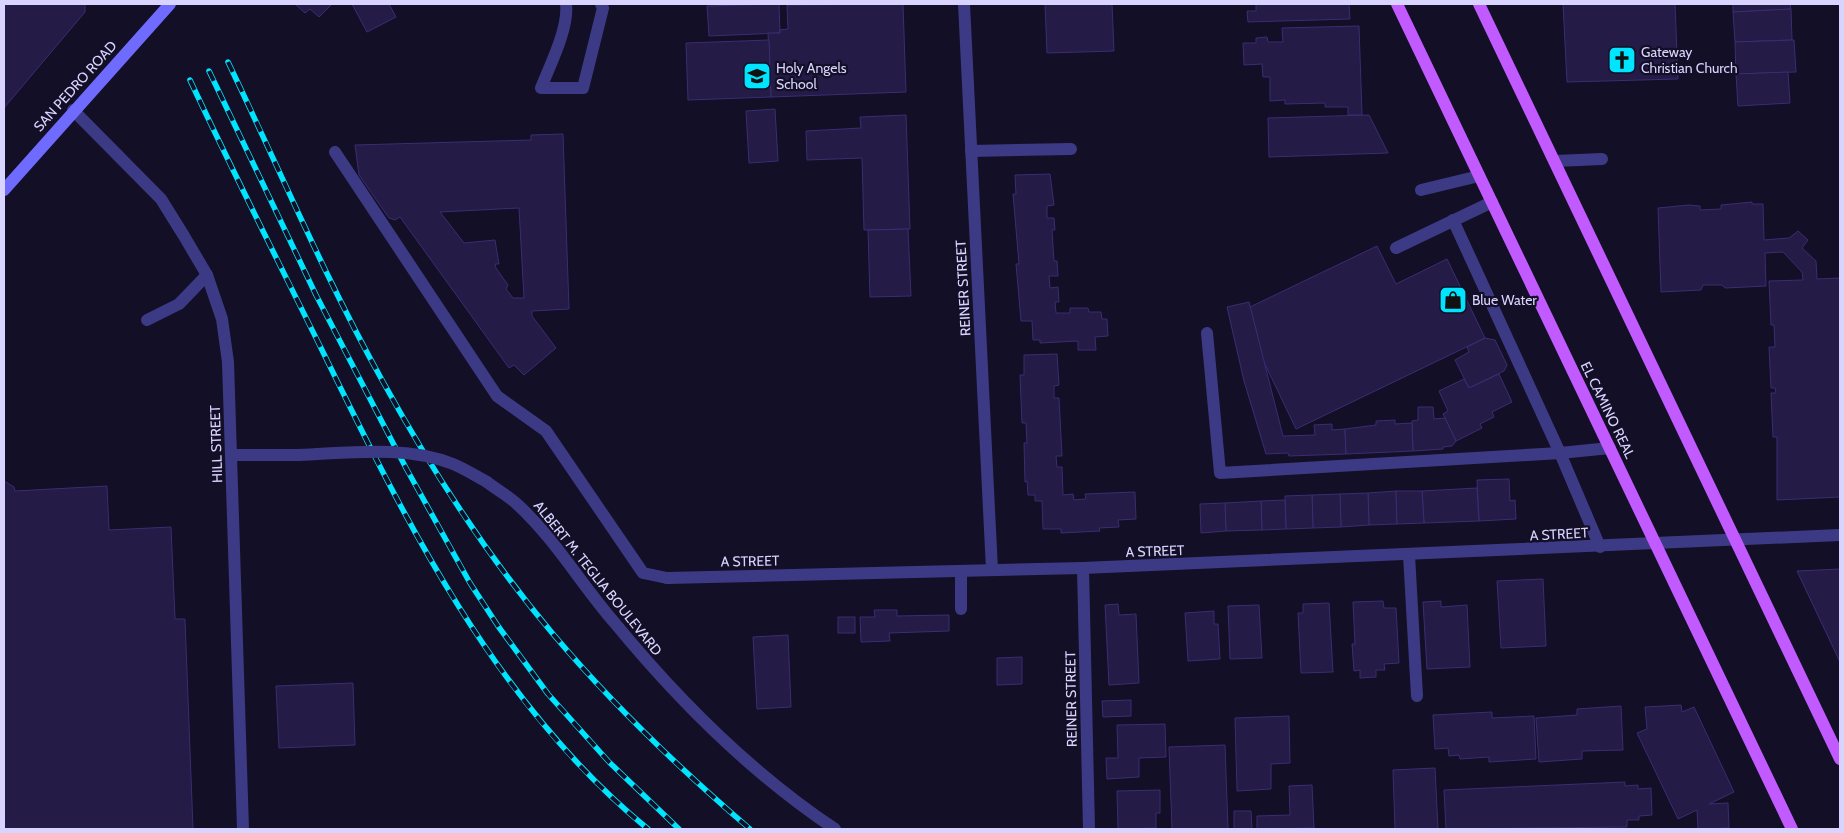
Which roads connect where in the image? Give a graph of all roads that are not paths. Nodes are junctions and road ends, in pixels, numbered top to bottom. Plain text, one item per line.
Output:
1 (168, 4) edge
2 (566, 4) edge
3 (602, 4) edge
4 (964, 4) edge
5 (1396, 4) edge
6 (1479, 4) edge
7 (73, 110) junction
8 (1071, 149) dead end
9 (971, 151) junction
10 (335, 152) dead end
11 (1602, 159) dead end
12 (1555, 161) junction
13 (1479, 176) junction
14 (4, 190) edge
15 (1421, 190) dead end
16 (1492, 202) junction
17 (1453, 220) junction
18 (1396, 248) dead end
19 (207, 275) junction
20 (148, 320) dead end
21 (1207, 333) dead end
22 (1610, 448) junction
23 (1560, 453) junction
24 (232, 455) junction
25 (1840, 535) edge
26 (1736, 540) junction
27 (1655, 544) junction
28 (1600, 547) junction
29 (1409, 555) junction
30 (1083, 568) junction
31 (992, 570) junction
32 (961, 571) junction
33 (961, 609) dead end
34 (1416, 696) dead end
35 (1840, 759) edge
36 (828, 828) edge
37 (243, 829) edge
38 (1089, 829) edge
39 (1792, 829) edge

1 - 7 main road, SAN PEDRO ROAD
2 - 3 street
4 - 9 street, REINER STREET
5 - 13 main road, EL CAMINO REAL
6 - 12 main road
7 - 14 main road, SAN PEDRO ROAD
7 - 19 street, HILL STREET
8 - 9 street
9 - 31 street, REINER STREET
10 - 32 street, A STREET
11 - 12 street
12 - 26 main road
13 - 15 street
13 - 16 main road, EL CAMINO REAL
16 - 17 street
16 - 22 main road, EL CAMINO REAL
17 - 18 street
17 - 23 street
19 - 20 street
19 - 24 street, HILL STREET
21 - 23 street
22 - 23 street
22 - 27 main road, EL CAMINO REAL
23 - 28 street
24 - 36 street, ALBERT M. TEGLIA BOULEVARD, bridge
24 - 37 street, HILL STREET
25 - 26 street, A STREET
26 - 27 street, A STREET
26 - 35 main road
27 - 28 street, A STREET
27 - 39 main road, EL CAMINO REAL
28 - 29 street, A STREET
29 - 30 street, A STREET
29 - 34 street
30 - 31 street, A STREET
30 - 38 street, REINER STREET
31 - 32 street, A STREET
32 - 33 street

